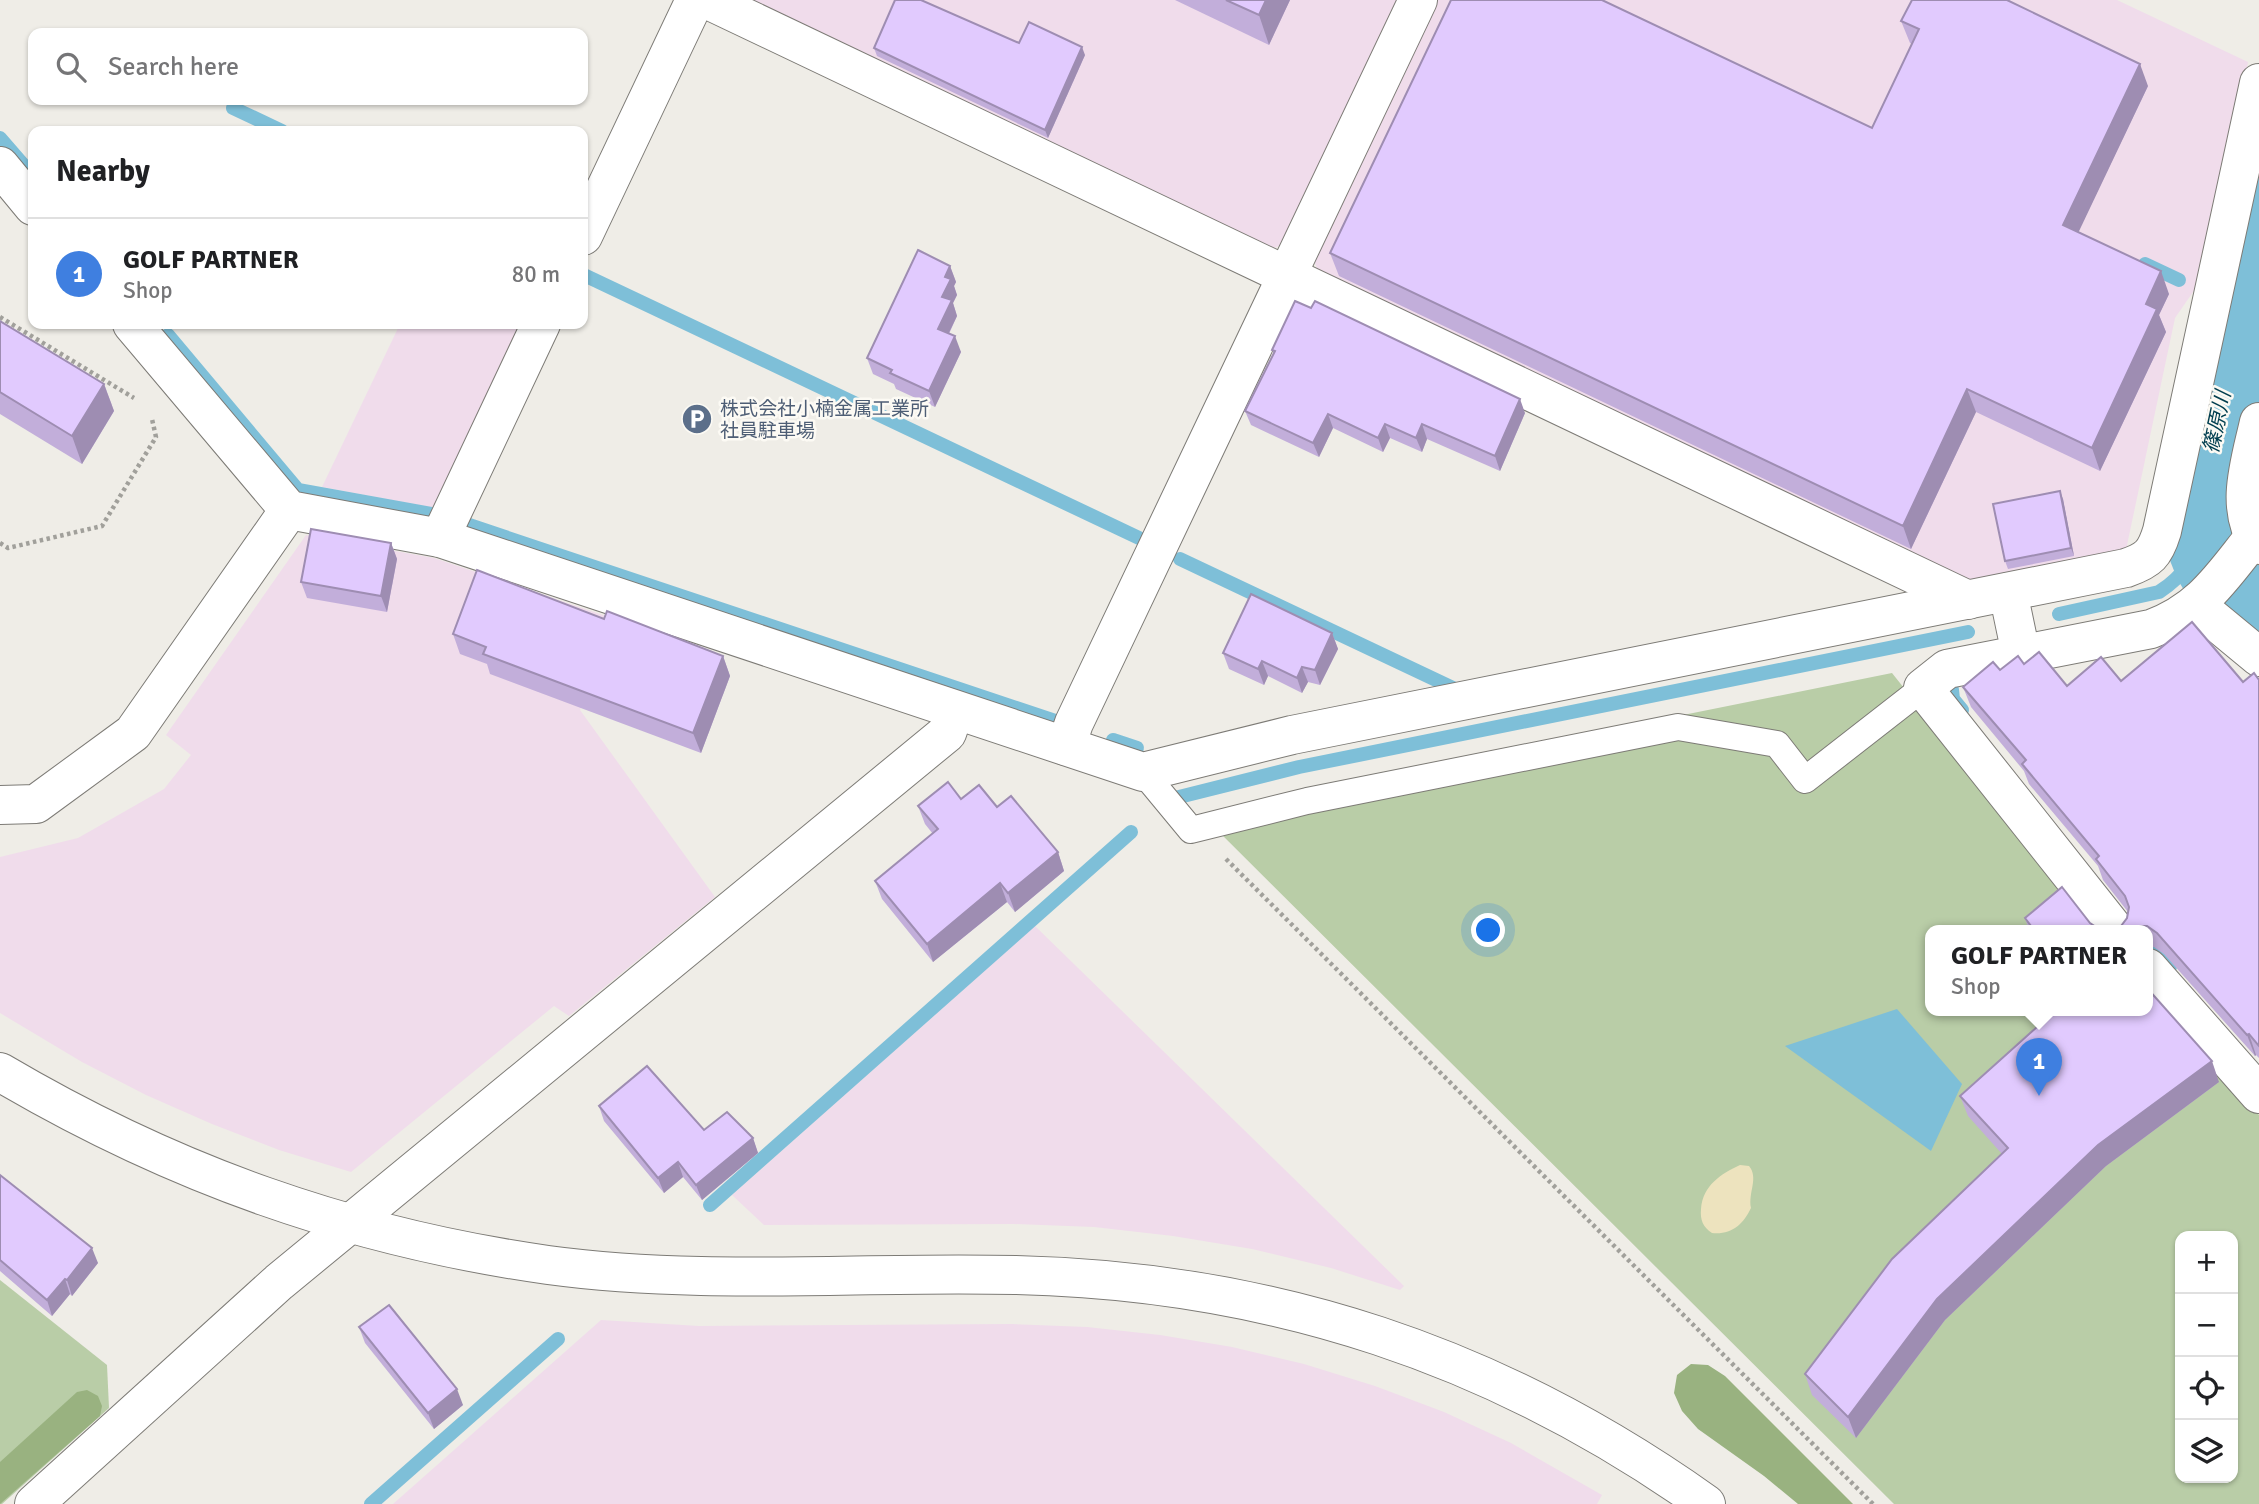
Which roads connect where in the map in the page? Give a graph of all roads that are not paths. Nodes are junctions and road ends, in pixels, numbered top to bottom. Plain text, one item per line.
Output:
1 (695, 0) edge
2 (708, 0) edge
3 (1418, 0) edge
4 (2259, 83) edge
5 (0, 166) edge
6 (28, 200) edge
7 (588, 225) edge
8 (1287, 275) junction
9 (136, 329) edge
10 (539, 329) edge
11 (2259, 422) edge
12 (289, 510) junction
13 (440, 538) junction
14 (2250, 547) edge
15 (2008, 592) junction
16 (2203, 599) junction
17 (1968, 600) junction
18 (2021, 654) junction
19 (2259, 657) edge
20 (1923, 688) junction
21 (955, 710) junction
22 (1066, 746) junction
23 (1143, 772) junction
24 (0, 805) edge
25 (2111, 925) edge
26 (2153, 975) edge
27 (0, 1073) edge
28 (2259, 1094) edge
29 (349, 1224) junction
30 (34, 1504) edge
31 (1706, 1504) edge

1 - 7 street
2 - 8 street
3 - 8 street
4 - 15 street
5 - 6 street
8 - 17 street
8 - 22 street
9 - 12 street
10 - 13 street
11 - 14 street
12 - 13 street
12 - 24 street
13 - 21 street
14 - 16 street
15 - 17 street
15 - 18 street
16 - 18 street
16 - 19 street
17 - 23 street
18 - 20 street
20 - 23 lane
20 - 25 street
21 - 22 street
21 - 29 street
22 - 23 street
26 - 28 street
27 - 29 street
29 - 30 street
29 - 31 street

